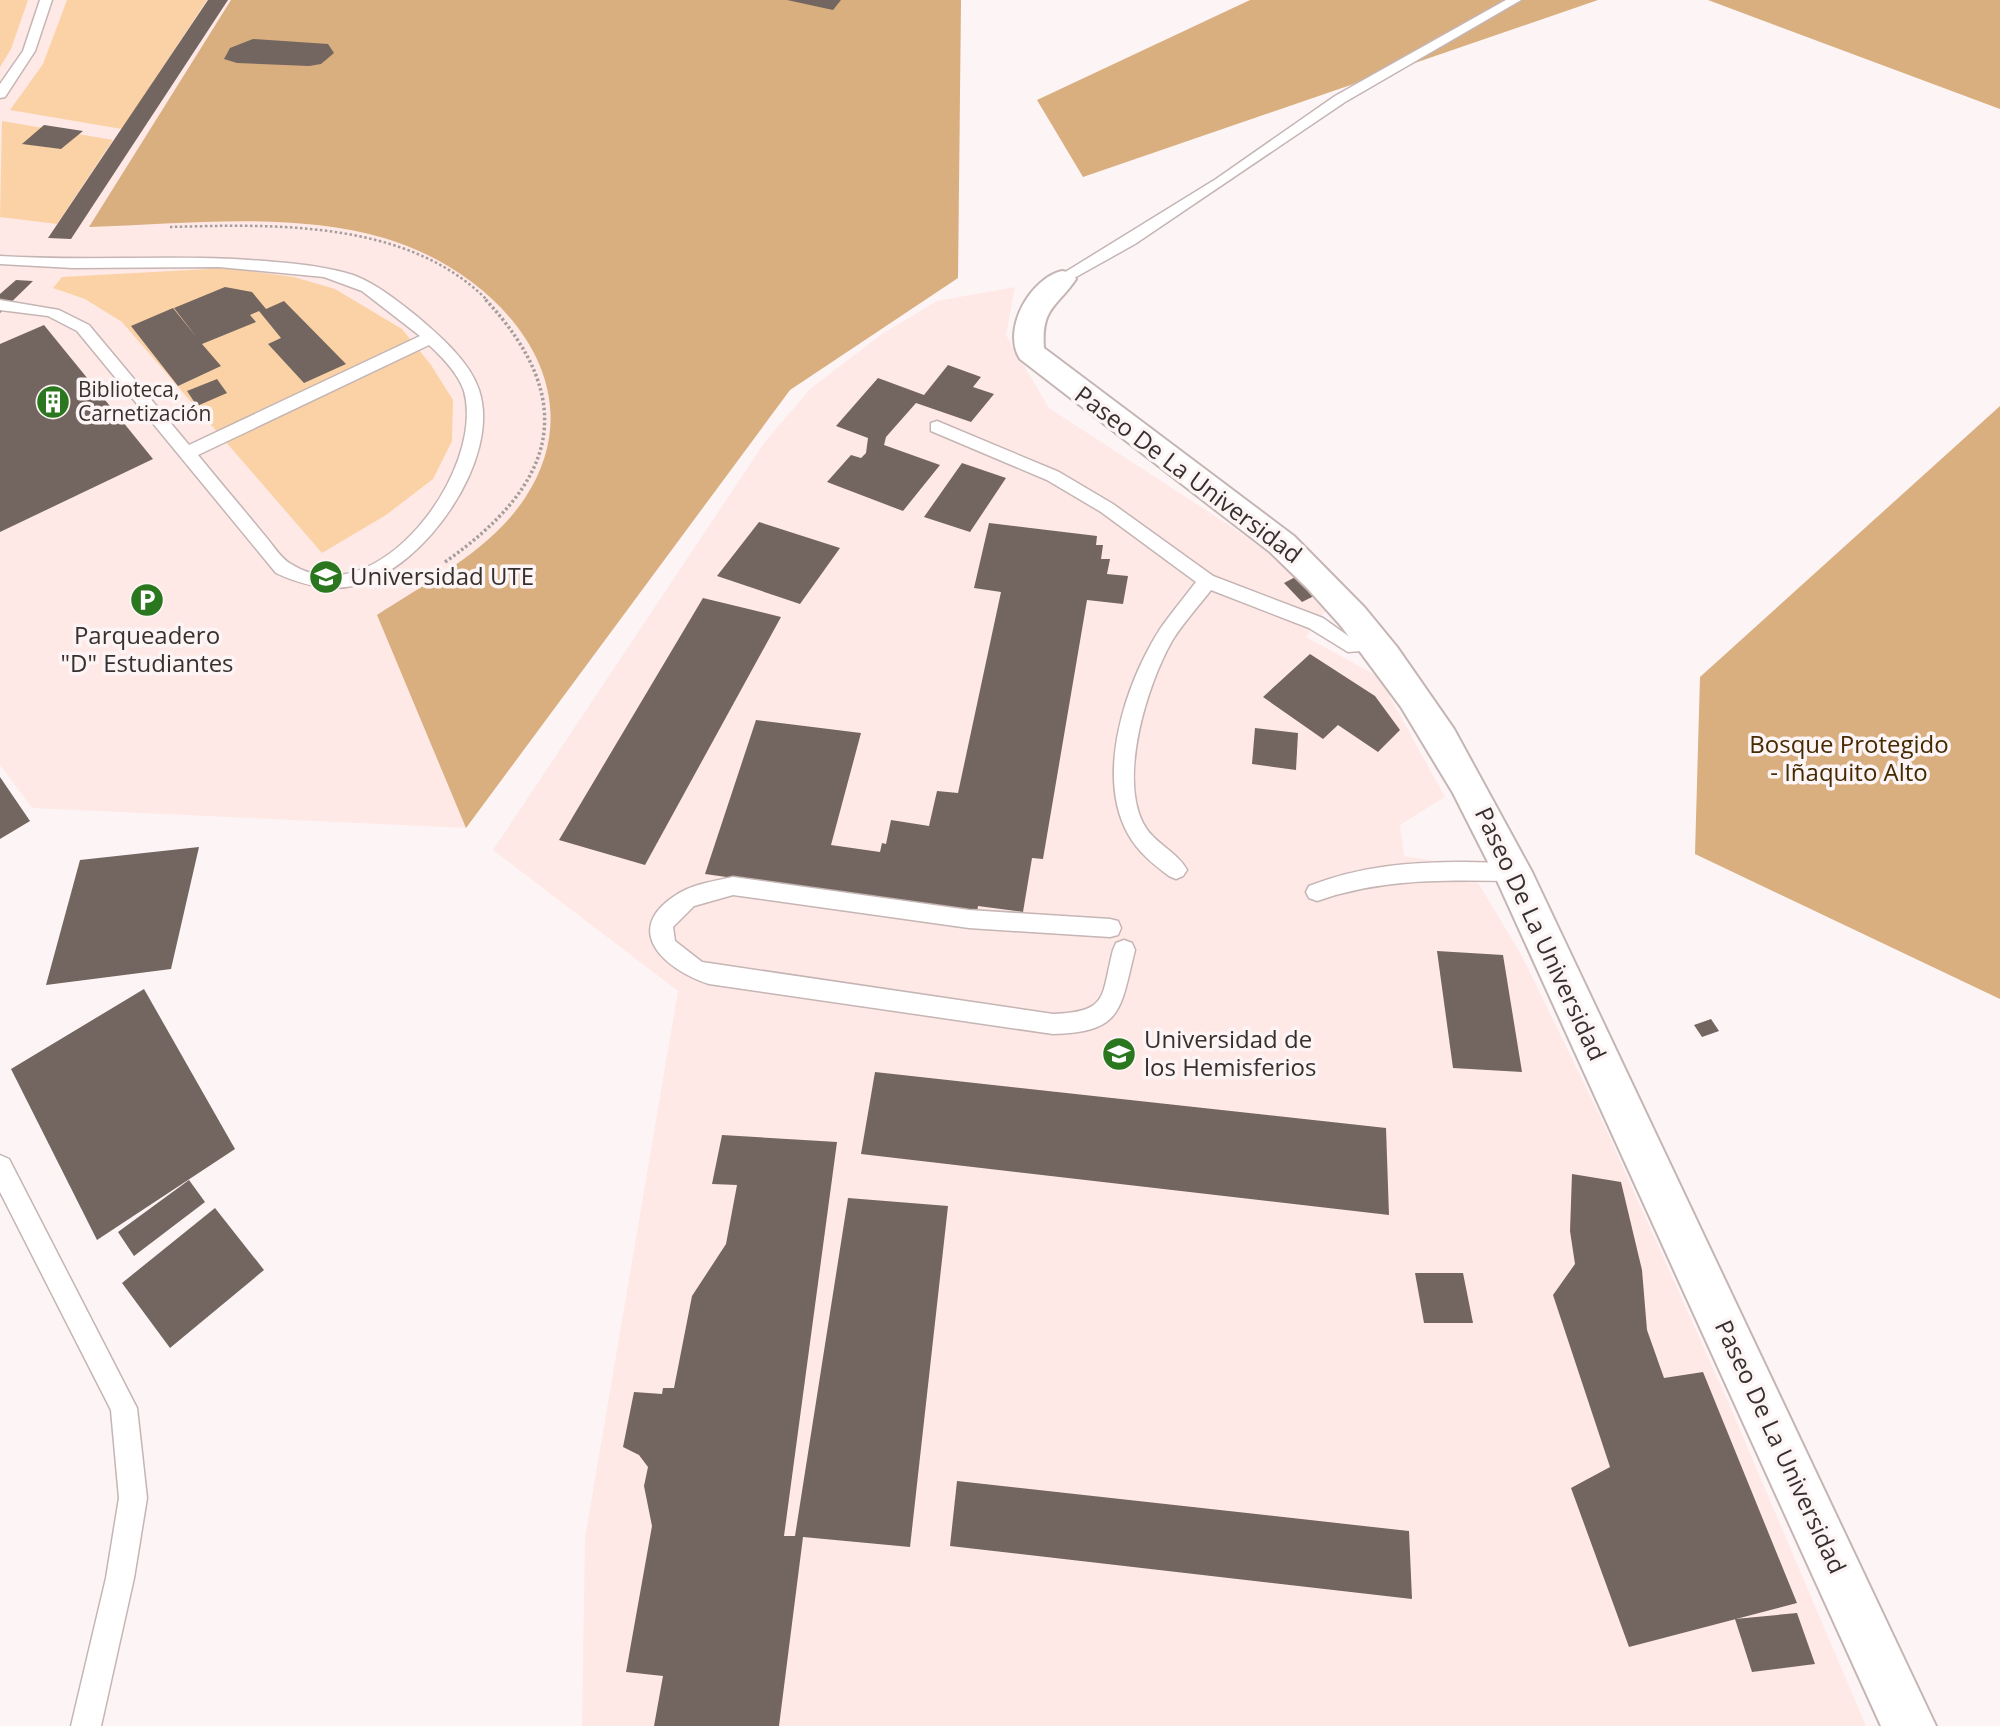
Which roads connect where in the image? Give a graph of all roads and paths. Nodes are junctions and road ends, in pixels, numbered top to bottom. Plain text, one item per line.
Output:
1 (46, 0) edge
2 (1516, 0) edge
3 (0, 94) edge
4 (0, 260) edge
5 (1062, 279) joint
6 (0, 305) edge
7 (430, 338) junction
8 (937, 427) dead end
9 (187, 453) junction
10 (1207, 581) junction
11 (1375, 643) junction
12 (1176, 870) dead end
13 (1513, 872) junction
14 (1317, 892) dead end
15 (1110, 928) dead end
16 (1124, 950) dead end
17 (0, 1167) edge
18 (86, 1726) edge
19 (1909, 1726) edge

1 - 3 lane
2 - 5 lane
4 - 7 lane
5 - 11 street, Paseo De La Universidad
6 - 9 lane
7 - 9 lane
7 - 9 lane
8 - 10 lane
10 - 11 lane
10 - 12 lane
11 - 13 street, Paseo De La Universidad
13 - 14 lane
13 - 19 street, Paseo De La Universidad
15 - 16 lane
17 - 18 lane

